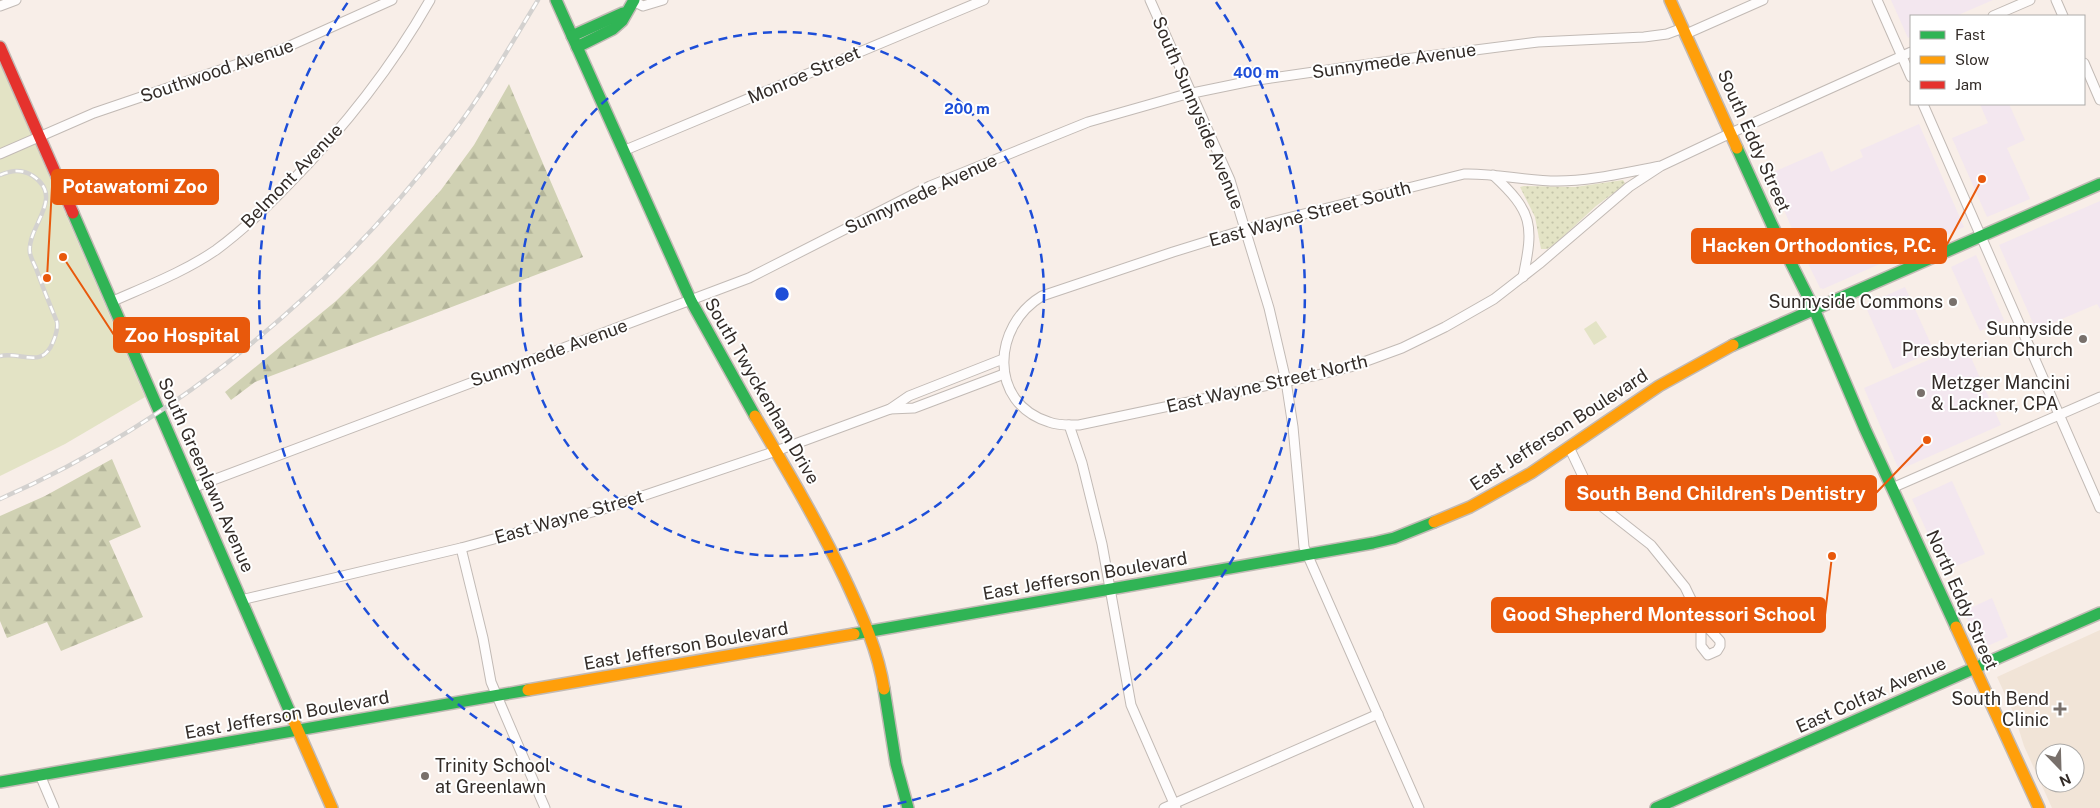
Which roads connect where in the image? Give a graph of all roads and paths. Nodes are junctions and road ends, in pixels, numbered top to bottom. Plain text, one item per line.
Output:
1 (16, 0) edge
2 (392, 0) edge
3 (430, 0) edge
4 (556, 0) edge
5 (663, 0) edge
6 (984, 0) edge
7 (1150, 0) edge
8 (1670, 0) edge
9 (1762, 0) edge
10 (1877, 0) edge
11 (2030, 0) edge
12 (2056, 0) edge
13 (632, 3) edge
14 (0, 6) edge
15 (1996, 15) edge
16 (2063, 15) edge
17 (1684, 31) junction
18 (575, 42) junction
19 (0, 47) edge
20 (1910, 52) edge
21 (1902, 56) junction
22 (2085, 65) edge
23 (1910, 75) edge
24 (1192, 93) junction
25 (2100, 100) edge
26 (1923, 105) edge
27 (1731, 132) junction
28 (40, 137) junction
29 (623, 151) junction
30 (0, 154) edge
31 (1661, 166) junction
32 (1493, 175) junction
33 (2100, 184) edge
34 (1246, 230) junction
35 (1980, 236) junction
36 (1523, 277) junction
37 (691, 301) junction
38 (111, 302) junction
39 (1814, 309) junction
40 (1003, 359) junction
41 (1004, 374) junction
42 (1286, 382) junction
43 (2100, 397) edge
44 (890, 409) junction
45 (2059, 416) junction
46 (1068, 425) junction
47 (1569, 447) junction
48 (776, 451) junction
49 (192, 488) junction
50 (1892, 488) junction
51 (2100, 508) edge
52 (461, 548) junction
53 (1308, 555) junction
54 (1110, 590) junction
55 (241, 600) junction
56 (2100, 613) edge
57 (1701, 620) dead end
58 (868, 631) junction
59 (1974, 669) junction
60 (496, 696) junction
61 (1378, 714) junction
62 (298, 731) junction
63 (40, 775) junction
64 (0, 782) edge
65 (1175, 806) edge
66 (54, 808) edge
67 (332, 808) edge
68 (545, 808) edge
69 (908, 808) edge
70 (1164, 808) edge
71 (1419, 808) edge
72 (1656, 808) edge
73 (2039, 808) edge

1 - 14 street
2 - 28 street, Southwood Avenue
3 - 38 street, Belmont Avenue
4 - 18 street, South Twyckenham Drive
5 - 13 street
6 - 29 street, Monroe Street
7 - 24 street, South Sunnyside Avenue
8 - 17 street, South Eddy Street
9 - 17 street, Sunnymede Avenue
10 - 21 street
11 - 15 street
12 - 16 street
13 - 18 street
17 - 24 street, Sunnymede Avenue
17 - 27 street, South Eddy Street
18 - 29 street, South Twyckenham Drive
19 - 28 street, South Greenlawn Avenue
20 - 21 street
21 - 23 street
21 - 27 street
22 - 25 street
24 - 34 street, South Sunnyside Avenue
24 - 37 street, Sunnymede Avenue
26 - 35 street
27 - 31 street
27 - 39 street, South Eddy Street
28 - 30 street, Southwood Avenue
28 - 38 street, South Greenlawn Avenue
29 - 37 street, South Twyckenham Drive
31 - 32 street, East Wayne Street South
31 - 36 street, East Wayne Street North
32 - 34 street, East Wayne Street South
32 - 36 street
33 - 35 street, East Jefferson Boulevard
34 - 40 street, East Wayne Street South
34 - 42 street, South Sunnyside Avenue
35 - 39 street, East Jefferson Boulevard
35 - 45 street
36 - 42 street, East Wayne Street North
37 - 48 street, South Twyckenham Drive
37 - 49 street, Sunnymede Avenue
38 - 49 street, South Greenlawn Avenue
39 - 47 street, East Jefferson Boulevard
39 - 50 street, South Eddy Street
40 - 41 street, East Wayne Street North
40 - 44 street, East Wayne Street
41 - 44 street, East Wayne Street
41 - 46 street, East Wayne Street North
42 - 46 street, East Wayne Street North
42 - 53 street, South Sunnyside Avenue
43 - 45 street
44 - 48 street, East Wayne Street
45 - 50 street
45 - 51 street
46 - 54 street
47 - 53 street, East Jefferson Boulevard
47 - 57 street
48 - 52 street, East Wayne Street
48 - 58 street, South Twyckenham Drive
49 - 55 street, South Greenlawn Avenue
50 - 59 street, North Eddy Street
52 - 55 street, East Wayne Street
52 - 60 street
53 - 54 street, East Jefferson Boulevard
53 - 61 street, South Sunnyside Avenue
54 - 58 street, East Jefferson Boulevard
54 - 65 street
55 - 62 street, South Greenlawn Avenue
56 - 59 street, East Colfax Avenue
58 - 60 street, East Jefferson Boulevard
58 - 69 street, South Twyckenham Drive
59 - 72 street, East Colfax Avenue
59 - 73 street, North Eddy Street
60 - 62 street, East Jefferson Boulevard
60 - 68 street
61 - 65 street
61 - 71 street, South Sunnyside Avenue
62 - 63 street, East Jefferson Boulevard
62 - 67 street, South Greenlawn Avenue
63 - 64 street, East Jefferson Boulevard
63 - 66 street
65 - 70 street

